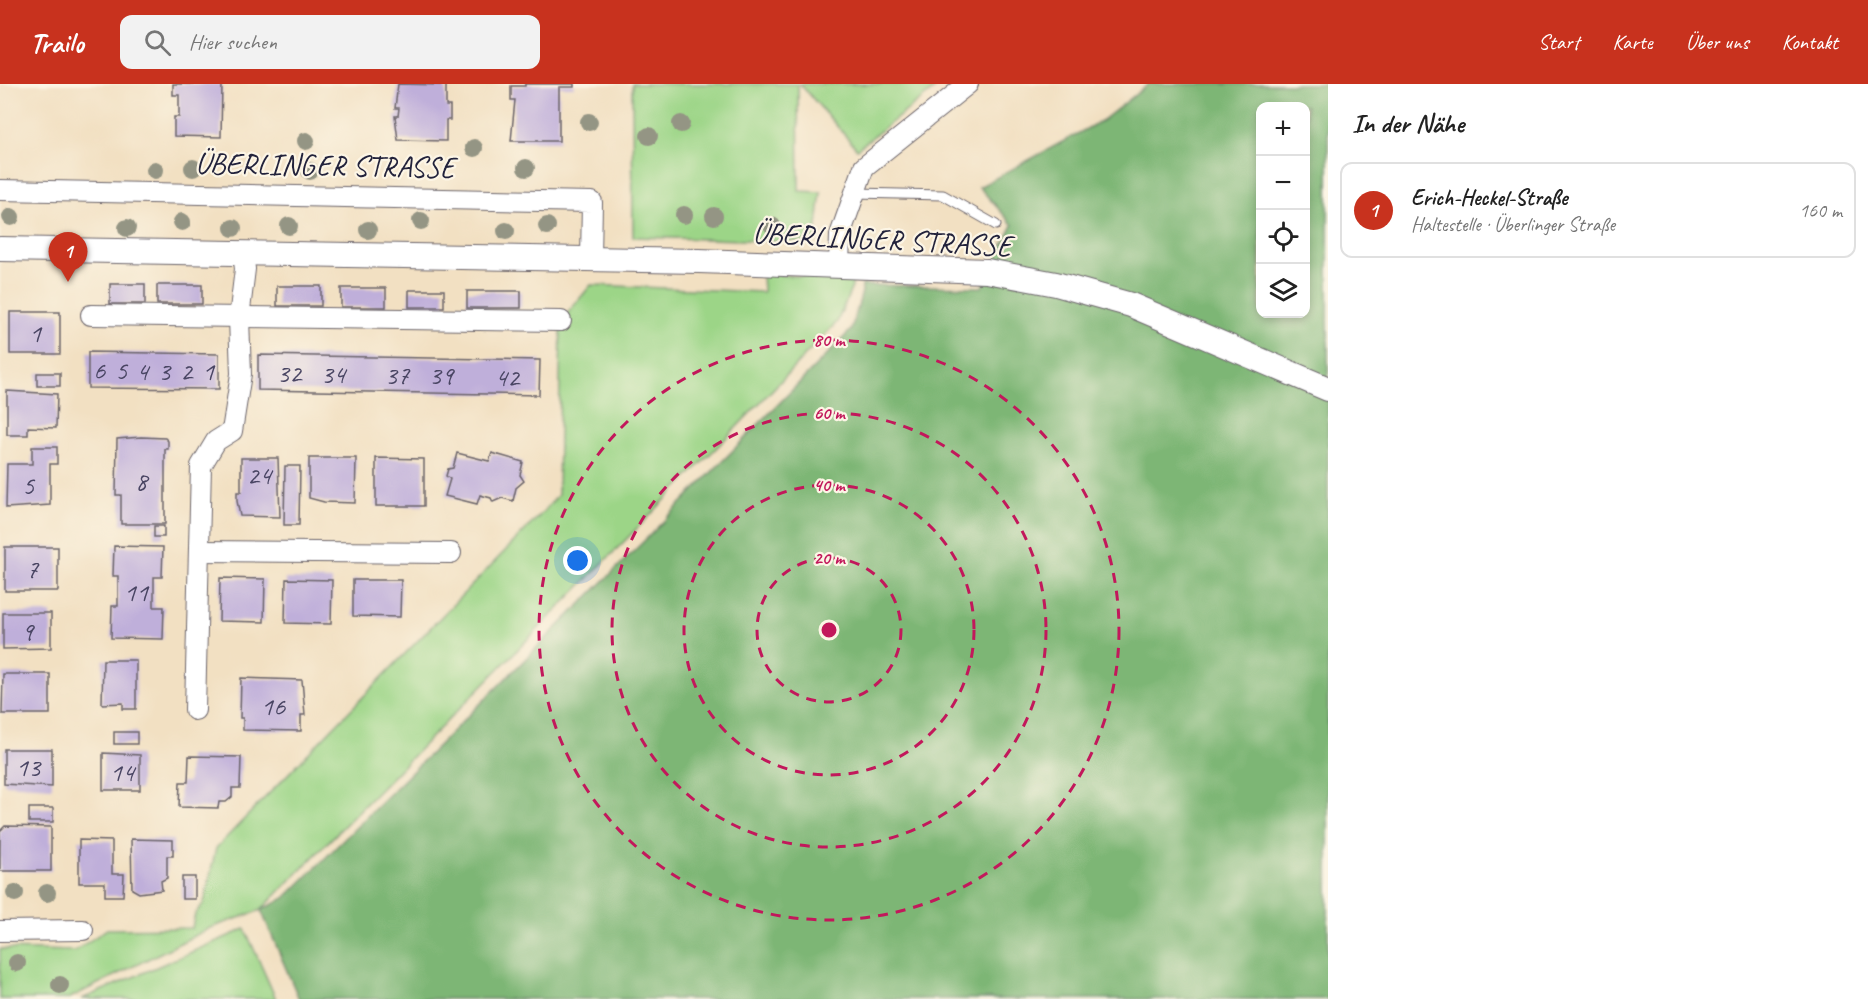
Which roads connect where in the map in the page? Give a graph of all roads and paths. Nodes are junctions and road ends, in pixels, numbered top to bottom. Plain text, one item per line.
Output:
1 (968, 84) edge
2 (0, 190) edge
3 (852, 193) junction
4 (996, 225) dead end
5 (0, 249) edge
6 (243, 253) junction
7 (591, 259) junction
8 (839, 266) junction
9 (91, 315) dead end
10 (239, 318) junction
11 (561, 321) dead end
12 (1328, 389) edge
13 (199, 551) junction
14 (451, 554) dead end
15 (195, 710) dead end
16 (83, 930) dead end
17 (0, 931) edge

1 - 3 street
2 - 7 street, ÜBERLINGER STRASSE
3 - 4 lane
3 - 8 street
5 - 6 street, ÜBERLINGER STRASSE
6 - 7 street, ÜBERLINGER STRASSE
6 - 10 street
7 - 8 street, ÜBERLINGER STRASSE
8 - 12 street, ÜBERLINGER STRASSE
9 - 10 street
10 - 11 street
10 - 13 street
13 - 14 street
13 - 15 street
16 - 17 street

